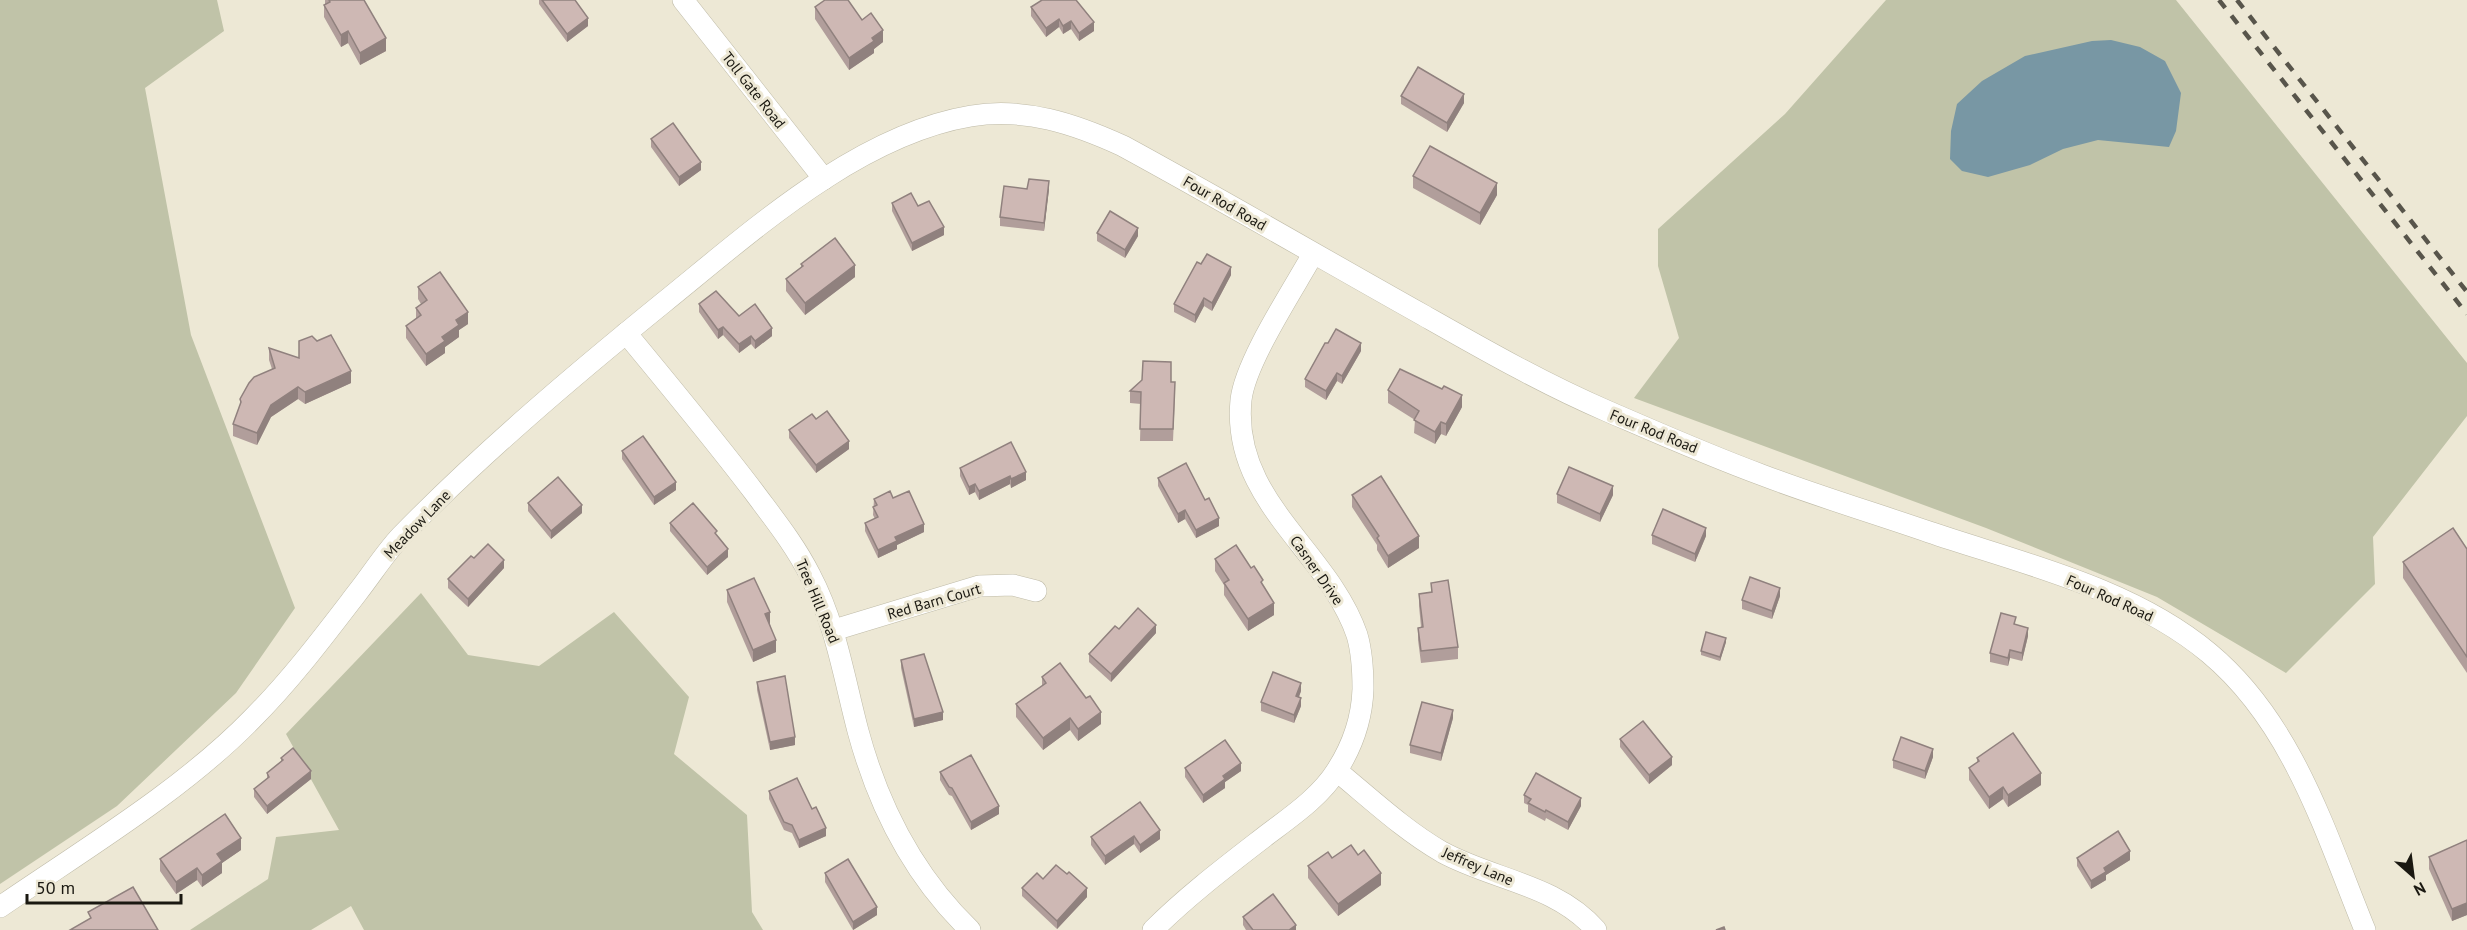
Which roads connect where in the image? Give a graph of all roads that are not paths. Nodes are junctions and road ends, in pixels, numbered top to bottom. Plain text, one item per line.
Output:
1 (684, 0) edge
2 (824, 179) junction
3 (1313, 254) junction
4 (626, 333) junction
5 (1036, 591) dead end
6 (834, 630) junction
7 (1337, 771) junction
8 (0, 907) edge
9 (970, 930) edge
10 (1153, 930) edge
11 (1596, 930) edge
12 (2365, 930) edge

1 - 2 street, Toll Gate Road
2 - 3 street, Four Rod Road
2 - 4 street, Meadow Lane
3 - 7 street, Casner Drive
3 - 12 street, Four Rod Road
4 - 6 street, Tree Hill Road
4 - 8 street, Meadow Lane
5 - 6 street, Red Barn Court
6 - 9 street, Tree Hill Road
7 - 10 street, Casner Drive
7 - 11 street, Jeffrey Lane

